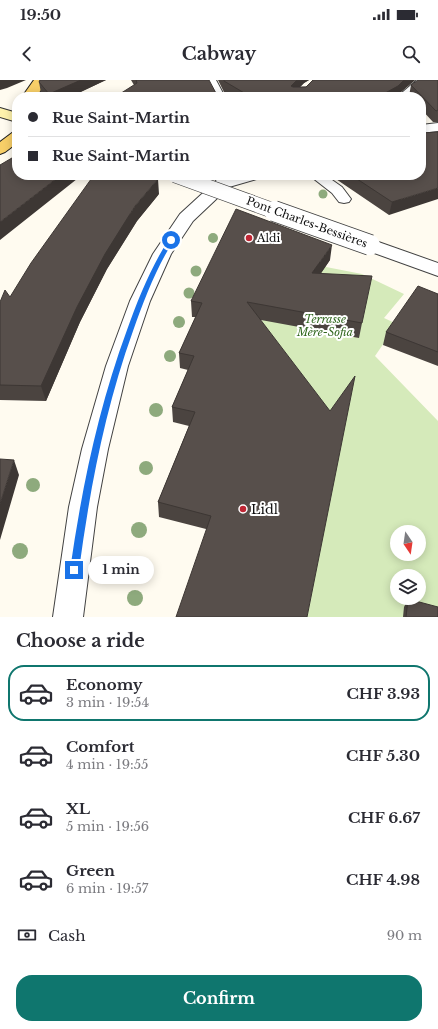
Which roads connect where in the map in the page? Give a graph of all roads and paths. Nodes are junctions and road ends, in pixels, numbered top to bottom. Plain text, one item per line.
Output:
1 (41, 80) edge
2 (210, 80) edge
3 (429, 80) edge
4 (33, 92) edge
5 (217, 92) edge
6 (407, 92) edge
7 (0, 112) edge
8 (12, 116) edge
9 (438, 127) edge
10 (426, 128) edge
11 (12, 140) edge
12 (0, 149) edge
13 (189, 180) edge
14 (224, 180) edge
15 (323, 180) edge
16 (344, 199) dead end
17 (438, 270) edge
18 (68, 617) edge

1 - 4 main road
2 - 5 street
3 - 6 lane
7 - 8 main road
9 - 10 street
11 - 12 main road
13 - 17 street, Pont Charles-Bessières, bridge
14 - 18 street
15 - 16 street

